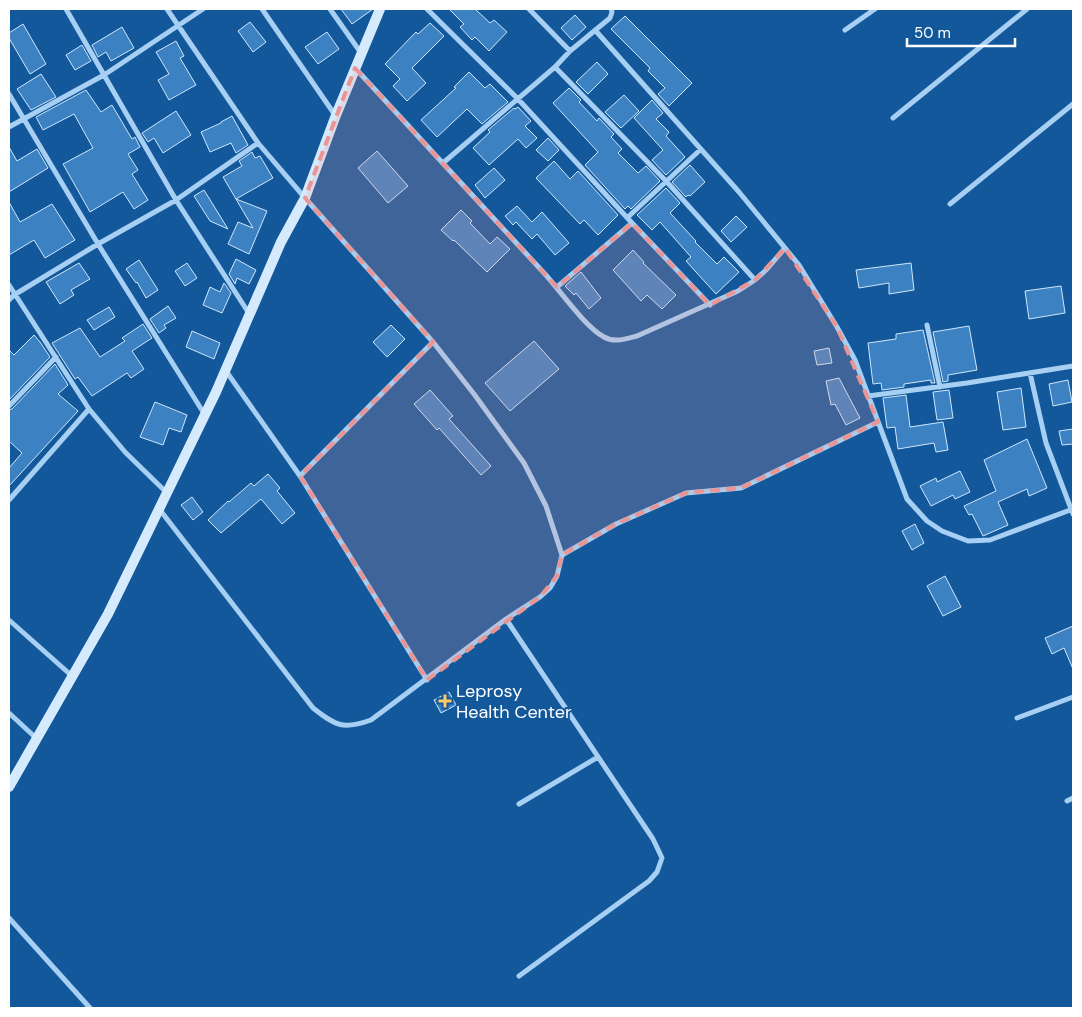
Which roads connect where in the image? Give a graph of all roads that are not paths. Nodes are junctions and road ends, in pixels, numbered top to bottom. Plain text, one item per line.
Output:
1 (66, 9) edge
2 (167, 9) edge
3 (203, 9) edge
4 (262, 9) edge
5 (330, 9) edge
6 (380, 9) edge
7 (427, 9) edge
8 (529, 9) edge
9 (611, 9) edge
10 (875, 9) edge
11 (1028, 9) edge
12 (178, 25) junction
13 (594, 30) junction
14 (845, 30) dead end
15 (570, 51) junction
16 (362, 53) junction
17 (555, 66) junction
18 (355, 68) junction
19 (104, 75) junction
20 (9, 94) edge
21 (518, 99) junction
22 (1073, 104) edge
23 (336, 115) junction
24 (893, 118) dead end
25 (22, 119) junction
26 (9, 127) edge
27 (258, 143) junction
28 (701, 149) junction
29 (443, 163) junction
30 (667, 182) junction
31 (304, 198) junction
32 (176, 200) junction
33 (950, 204) dead end
34 (628, 218) junction
35 (632, 223) junction
36 (98, 244) junction
37 (784, 248) junction
38 (755, 280) junction
39 (9, 285) edge
40 (557, 287) junction
41 (14, 295) junction
42 (9, 300) edge
43 (710, 305) junction
44 (250, 315) junction
45 (927, 325) dead end
46 (433, 342) junction
47 (56, 357) junction
48 (1073, 366) edge
49 (225, 370) junction
50 (1030, 373) junction
51 (940, 387) junction
52 (868, 396) junction
53 (9, 406) edge
54 (89, 409) junction
55 (205, 414) junction
56 (878, 422) junction
57 (300, 476) junction
58 (167, 493) junction
59 (9, 500) edge
60 (160, 510) junction
61 (1073, 511) edge
62 (562, 555) junction
63 (506, 619) junction
64 (9, 620) edge
65 (72, 676) junction
66 (427, 680) junction
67 (1073, 697) edge
68 (9, 713) edge
69 (1017, 718) dead end
70 (36, 738) junction
71 (598, 757) junction
72 (9, 787) edge
73 (1073, 798) edge
74 (1067, 801) dead end
75 (519, 804) dead end
76 (9, 918) edge
77 (519, 976) dead end
78 (90, 1008) edge

1 - 19 street
2 - 12 street
3 - 12 street
4 - 23 street
5 - 16 street
6 - 16 street
7 - 21 street
8 - 15 street
9 - 13 street
10 - 14 street
11 - 24 street
12 - 19 street
12 - 27 street
13 - 15 street
13 - 28 street
15 - 17 street
16 - 18 street
17 - 21 street
17 - 30 street
18 - 23 street
18 - 29 street
19 - 25 street
19 - 32 street
20 - 25 street
21 - 29 street
21 - 34 street
22 - 33 street
23 - 31 street
25 - 26 street
25 - 36 street
27 - 31 street
27 - 32 street
28 - 30 street
28 - 37 street
29 - 40 street
30 - 34 street
30 - 38 street
31 - 44 street
31 - 46 street
32 - 36 street
32 - 44 street
34 - 35 street
35 - 40 street
35 - 43 street
36 - 41 street
36 - 55 street
37 - 38 street
37 - 52 street
38 - 43 street
39 - 41 street
40 - 43 street
41 - 42 street
41 - 47 street
44 - 49 street
45 - 51 street
46 - 57 street
46 - 62 street
47 - 53 street
47 - 54 street
48 - 50 street
49 - 55 street
49 - 57 street
50 - 51 street
50 - 61 street
51 - 52 street
52 - 56 street
54 - 58 street
54 - 59 street
55 - 58 street
56 - 61 street
56 - 62 street
57 - 66 street
58 - 60 street
60 - 65 street
60 - 66 street
62 - 63 street
63 - 66 street
63 - 71 street
64 - 65 street
65 - 70 street
67 - 69 street
68 - 70 street
70 - 72 street
71 - 75 street
71 - 77 street
73 - 74 street
76 - 78 street

